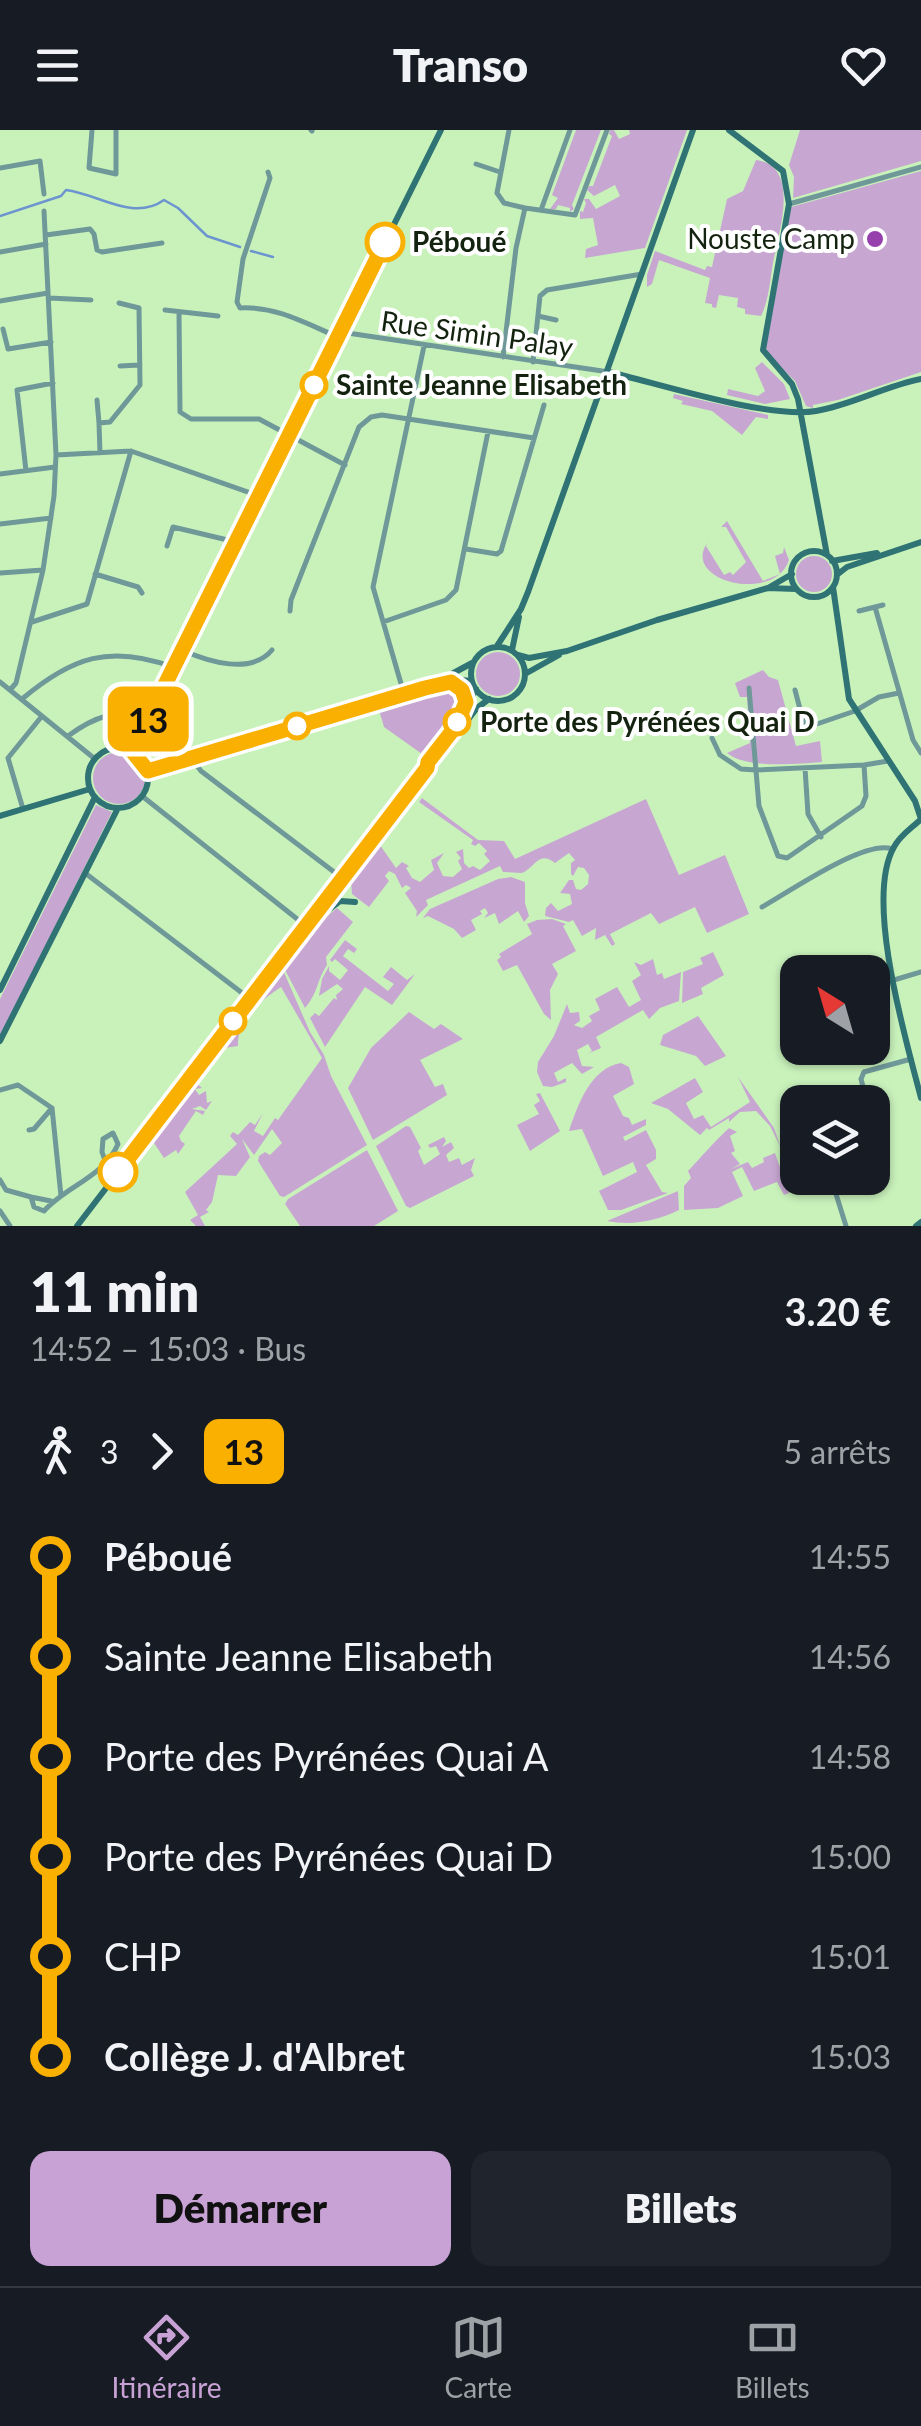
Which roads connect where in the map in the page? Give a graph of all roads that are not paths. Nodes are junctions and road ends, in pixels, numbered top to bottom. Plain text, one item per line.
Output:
1 (92, 130) edge
2 (116, 130) edge
3 (441, 130) edge
4 (509, 130) edge
5 (570, 130) edge
6 (606, 130) edge
7 (694, 130) edge
8 (729, 130) edge
9 (476, 164) dead end
10 (921, 167) edge
11 (0, 168) edge
12 (268, 172) dead end
13 (500, 172) junction
14 (44, 194) dead end
15 (789, 204) junction
16 (525, 208) junction
17 (541, 210) junction
18 (44, 211) dead end
19 (46, 236) junction
20 (162, 242) dead end
21 (46, 244) junction
22 (0, 252) edge
23 (643, 274) junction
24 (48, 296) junction
25 (91, 300) dead end
26 (0, 301) edge
27 (119, 303) dead end
28 (165, 310) dead end
29 (179, 312) junction
30 (218, 316) dead end
31 (538, 316) junction
32 (556, 320) dead end
33 (2, 329) dead end
34 (339, 335) junction
35 (51, 342) junction
36 (424, 346) junction
37 (503, 357) junction
38 (533, 362) junction
39 (140, 365) junction
40 (120, 366) dead end
41 (609, 372) junction
42 (921, 379) edge
43 (53, 384) junction
44 (97, 400) dead end
45 (544, 406) dead end
46 (800, 413) junction
47 (408, 420) junction
48 (99, 423) junction
49 (488, 432) junction
50 (289, 435) junction
51 (534, 438) junction
52 (131, 451) junction
53 (100, 452) junction
54 (56, 455) junction
55 (345, 465) junction
56 (55, 467) junction
57 (26, 471) junction
58 (0, 474) edge
59 (258, 496) junction
60 (51, 518) junction
61 (0, 524) edge
62 (823, 539) junction
63 (236, 542) junction
64 (921, 542) edge
65 (167, 546) dead end
66 (902, 548) junction
67 (466, 550) junction
68 (812, 552) junction
69 (830, 558) junction
70 (43, 570) junction
71 (0, 574) edge
72 (96, 574) junction
73 (792, 574) junction
74 (837, 575) junction
75 (833, 587) junction
76 (768, 588) junction
77 (797, 589) junction
78 (142, 593) dead end
79 (823, 596) junction
80 (834, 607) junction
81 (521, 610) junction
82 (290, 611) dead end
83 (860, 611) dead end
84 (32, 622) junction
85 (384, 622) junction
86 (497, 646) junction
87 (182, 650) junction
88 (272, 650) dead end
89 (567, 651) junction
90 (515, 653) junction
91 (474, 662) junction
92 (173, 667) junction
93 (525, 674) junction
94 (0, 682) edge
95 (474, 685) junction
96 (425, 688) junction
97 (749, 688) dead end
98 (10, 690) junction
99 (795, 690) dead end
100 (899, 693) junction
101 (404, 694) junction
102 (489, 699) junction
103 (22, 700) junction
104 (856, 712) junction
105 (42, 716) junction
106 (148, 719) junction
107 (68, 736) junction
108 (712, 738) dead end
109 (132, 751) junction
110 (921, 753) edge
111 (191, 758) junction
112 (95, 759) junction
113 (888, 761) junction
114 (864, 765) junction
115 (427, 768) junction
116 (804, 768) junction
117 (756, 770) junction
118 (148, 771) junction
119 (92, 793) junction
120 (142, 796) junction
121 (118, 808) junction
122 (23, 809) junction
123 (0, 816) edge
124 (921, 819) edge
125 (821, 837) junction
126 (892, 849) junction
127 (86, 873) junction
128 (342, 878) junction
129 (355, 902) dead end
130 (762, 906) dead end
131 (306, 926) junction
132 (921, 972) edge
133 (894, 980) junction
134 (0, 990) edge
135 (250, 998) junction
136 (0, 1042) edge
137 (911, 1059) junction
138 (863, 1085) edge
139 (0, 1090) edge
140 (921, 1098) edge
141 (52, 1108) junction
142 (28, 1130) dead end
143 (106, 1162) junction
144 (0, 1180) edge
145 (836, 1195) edge
146 (61, 1196) junction
147 (31, 1197) junction
148 (51, 1201) junction
149 (0, 1211) edge
150 (10, 1226) edge
151 (76, 1226) edge
152 (846, 1226) edge

1 - 2 street
3 - 34 main road
4 - 13 street
5 - 17 street
6 - 17 street
7 - 23 main road
8 - 15 main road
9 - 13 street
10 - 15 street
11 - 14 street
12 - 34 street, Rue Simin Palay
13 - 16 street
15 - 46 main road
16 - 17 street
16 - 37 street
18 - 19 street
19 - 20 street
19 - 21 street
21 - 22 street
21 - 24 street
23 - 31 street
23 - 41 main road
24 - 25 street
24 - 26 street
24 - 35 street
27 - 39 street
28 - 29 street
29 - 30 street
29 - 50 street
31 - 32 street
31 - 38 street
33 - 35 street
34 - 36 street, Rue Simin Palay
34 - 50 main road
35 - 43 street
36 - 37 street, Rue Simin Palay
36 - 47 street
37 - 38 street, Rue Simin Palay
38 - 41 street, Rue Simin Palay
39 - 40 street
39 - 48 street
41 - 46 main road
41 - 81 main road
42 - 46 main road
43 - 54 street
43 - 57 street
44 - 48 street
45 - 51 street
46 - 62 main road
47 - 49 street
47 - 55 street
47 - 85 street
48 - 53 street
49 - 51 street
49 - 67 street
50 - 55 street
50 - 59 main road
51 - 67 street
52 - 53 street
52 - 59 street
52 - 72 street
53 - 54 street
54 - 56 street
55 - 82 street
56 - 57 street
56 - 60 street
57 - 58 street
59 - 63 main road
60 - 61 street
60 - 70 street
62 - 68 main road
62 - 69 main road
63 - 65 street
63 - 87 main road
64 - 66 main road
66 - 69 main road
66 - 74 main road
67 - 85 street
68 - 69 main road
68 - 73 main road
69 - 74 main road
70 - 71 street
70 - 84 street
72 - 78 street
72 - 84 street
73 - 76 main road
73 - 77 main road
74 - 75 main road
75 - 79 main road
75 - 80 main road
76 - 77 main road
76 - 89 main road
77 - 79 main road
79 - 80 main road
80 - 104 main road
81 - 86 main road
81 - 90 main road
83 - 100 street
84 - 98 street
85 - 101 street
86 - 90 main road
86 - 91 main road
87 - 88 street
87 - 92 main road
89 - 90 main road
89 - 93 main road
90 - 93 main road
91 - 95 main road
91 - 96 main road
92 - 103 street
92 - 106 main road
93 - 102 main road
94 - 98 street
95 - 96 main road
95 - 102 main road
95 - 115 main road
96 - 101 main road
97 - 117 street
98 - 103 street
99 - 104 street
100 - 104 street
100 - 110 street
101 - 111 main road
102 - 115 main road
103 - 105 street
104 - 113 main road
105 - 107 street
105 - 122 street
106 - 107 street
106 - 109 main road
107 - 112 street
108 - 117 street
109 - 112 main road
109 - 118 main road
111 - 118 main road
111 - 128 street
112 - 119 main road
113 - 114 street
113 - 124 main road
114 - 116 street
114 - 125 street
115 - 128 main road
116 - 117 street
116 - 125 street
117 - 125 street
118 - 120 main road
119 - 121 main road
119 - 122 main road
119 - 134 main road
120 - 121 main road
120 - 131 street
121 - 127 main road
122 - 123 main road
124 - 126 main road
126 - 130 street
126 - 133 main road
127 - 135 street
127 - 136 main road
128 - 131 main road
129 - 131 main road
131 - 135 main road
132 - 133 street
133 - 137 main road
135 - 151 main road
137 - 138 street
137 - 140 main road
139 - 141 street
141 - 142 street
141 - 146 street
143 - 143 street
143 - 146 street
144 - 147 street
145 - 152 street
146 - 148 street
147 - 148 street
147 - 148 street
149 - 150 street

